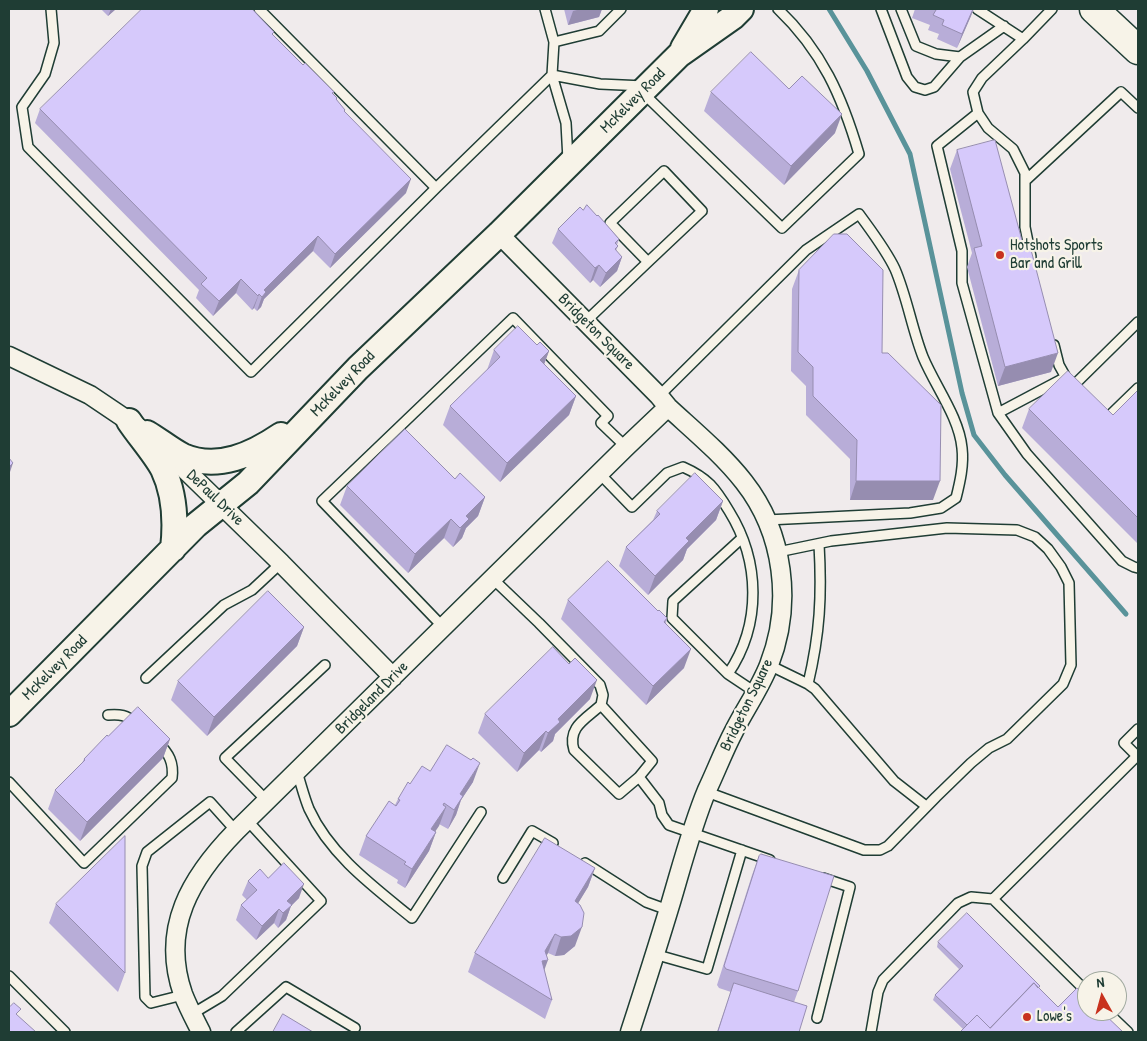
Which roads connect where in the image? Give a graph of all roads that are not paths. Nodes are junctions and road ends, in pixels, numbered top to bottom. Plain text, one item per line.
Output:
1 (51, 9) edge
2 (259, 9) edge
3 (545, 9) edge
4 (621, 9) edge
5 (706, 9) edge
6 (741, 9) edge
7 (778, 9) edge
8 (881, 9) edge
9 (901, 9) edge
10 (977, 9) edge
11 (1052, 9) edge
12 (1094, 9) edge
13 (1004, 26) junction
14 (1023, 39) junction
15 (554, 42) junction
16 (1138, 50) edge
17 (679, 55) junction
18 (960, 57) junction
19 (552, 75) junction
20 (645, 89) junction
21 (1138, 108) edge
22 (978, 113) junction
23 (569, 165) junction
24 (1025, 181) junction
25 (436, 188) junction
26 (499, 234) junction
27 (648, 262) junction
28 (1034, 268) edge
29 (585, 322) junction
30 (1138, 322) edge
31 (1051, 336) edge
32 (9, 356) edge
33 (1066, 377) junction
34 (1138, 388) edge
35 (664, 401) junction
36 (316, 412) junction
37 (998, 413) junction
38 (1098, 415) edge
39 (138, 427) junction
40 (626, 447) junction
41 (600, 474) junction
42 (222, 504) junction
43 (767, 520) junction
44 (742, 538) junction
45 (819, 544) junction
46 (173, 549) junction
47 (778, 552) junction
48 (281, 563) junction
49 (1138, 568) edge
50 (492, 578) junction
51 (444, 628) junction
52 (325, 665) dead end
53 (769, 665) junction
54 (728, 674) junction
55 (392, 677) junction
56 (146, 678) dead end
57 (808, 684) junction
58 (755, 692) junction
59 (601, 705) junction
60 (9, 714) edge
61 (108, 715) dead end
62 (1138, 729) edge
63 (1138, 757) edge
64 (297, 772) junction
65 (639, 777) junction
66 (9, 782) edge
67 (707, 792) junction
68 (267, 801) junction
69 (926, 806) junction
70 (481, 812) dead end
71 (242, 826) junction
72 (692, 833) junction
73 (558, 846) edge
74 (742, 850) junction
75 (575, 857) edge
76 (778, 862) edge
77 (814, 875) edge
78 (503, 878) dead end
79 (993, 899) junction
80 (668, 910) junction
81 (654, 954) junction
82 (9, 976) edge
83 (1077, 982) edge
84 (183, 995) junction
85 (192, 1014) junction
86 (817, 1018) dead end
87 (1116, 1021) edge
88 (355, 1028) dead end
89 (65, 1032) edge
90 (201, 1032) edge
91 (236, 1032) edge
92 (630, 1032) edge
93 (871, 1032) edge
94 (1128, 1032) edge

1 - 25 lane
2 - 25 lane
3 - 15 lane
4 - 15 lane
5 - 17 street, McKelvey Road
6 - 17 street, McKelvey Road
7 - 20 lane
8 - 18 lane
9 - 18 lane
10 - 13 lane
11 - 14 lane
12 - 16 main road
13 - 14 lane
13 - 18 lane
14 - 22 lane
15 - 19 lane
17 - 20 street, McKelvey Road
19 - 20 lane
19 - 23 lane
19 - 25 lane
20 - 23 street, McKelvey Road
21 - 24 lane
22 - 24 lane
22 - 37 lane
23 - 26 street, McKelvey Road
24 - 28 lane
26 - 29 street, Bridgeton Square
26 - 36 street, McKelvey Road
27 - 27 lane
27 - 29 lane
29 - 35 street, Bridgeton Square
30 - 33 lane
31 - 33 lane
32 - 39 street, DePaul Drive
33 - 37 lane
34 - 38 lane
35 - 40 street, Bridgeland Drive
35 - 43 street, Bridgeton Square
35 - 43 lane
36 - 39 street
36 - 42 street, McKelvey Road
37 - 49 lane
39 - 42 street, DePaul Drive
39 - 46 street
40 - 41 street, Bridgeland Drive
40 - 51 lane
41 - 44 lane
41 - 50 street, Bridgeland Drive
42 - 46 street, McKelvey Road
42 - 48 street, DePaul Drive
43 - 47 street, Bridgeton Square
44 - 54 lane
44 - 54 lane
45 - 47 lane
45 - 57 lane
45 - 69 lane
46 - 60 street, McKelvey Road
47 - 53 street, Bridgeton Square
48 - 55 street, DePaul Drive
48 - 56 lane
50 - 51 street, Bridgeland Drive
50 - 59 lane
51 - 55 street, Bridgeland Drive
52 - 68 lane
53 - 57 lane
53 - 58 street, Bridgeton Square
54 - 58 lane
55 - 64 street, Bridgeland Drive
57 - 69 lane
58 - 67 street, Bridgeton Square
59 - 65 lane
59 - 65 lane
61 - 66 lane
62 - 63 lane
63 - 79 lane
64 - 68 street, Bridgeland Drive
64 - 70 lane
65 - 72 lane
67 - 69 lane
67 - 72 street, Bridgeton Square
68 - 71 street, Bridgeland Drive
71 - 84 street, Bridgeland Drive
71 - 84 lane
71 - 85 lane
72 - 74 lane
72 - 80 street, Bridgeton Square
73 - 78 lane
74 - 76 lane
74 - 81 lane
75 - 80 lane
77 - 86 lane
79 - 83 lane
79 - 93 lane
80 - 81 street, Bridgeton Square
81 - 92 street, Bridgeton Square
82 - 89 lane
84 - 85 street, Bridgeland Drive
85 - 90 street, Bridgeland Drive
87 - 94 lane
88 - 91 lane

